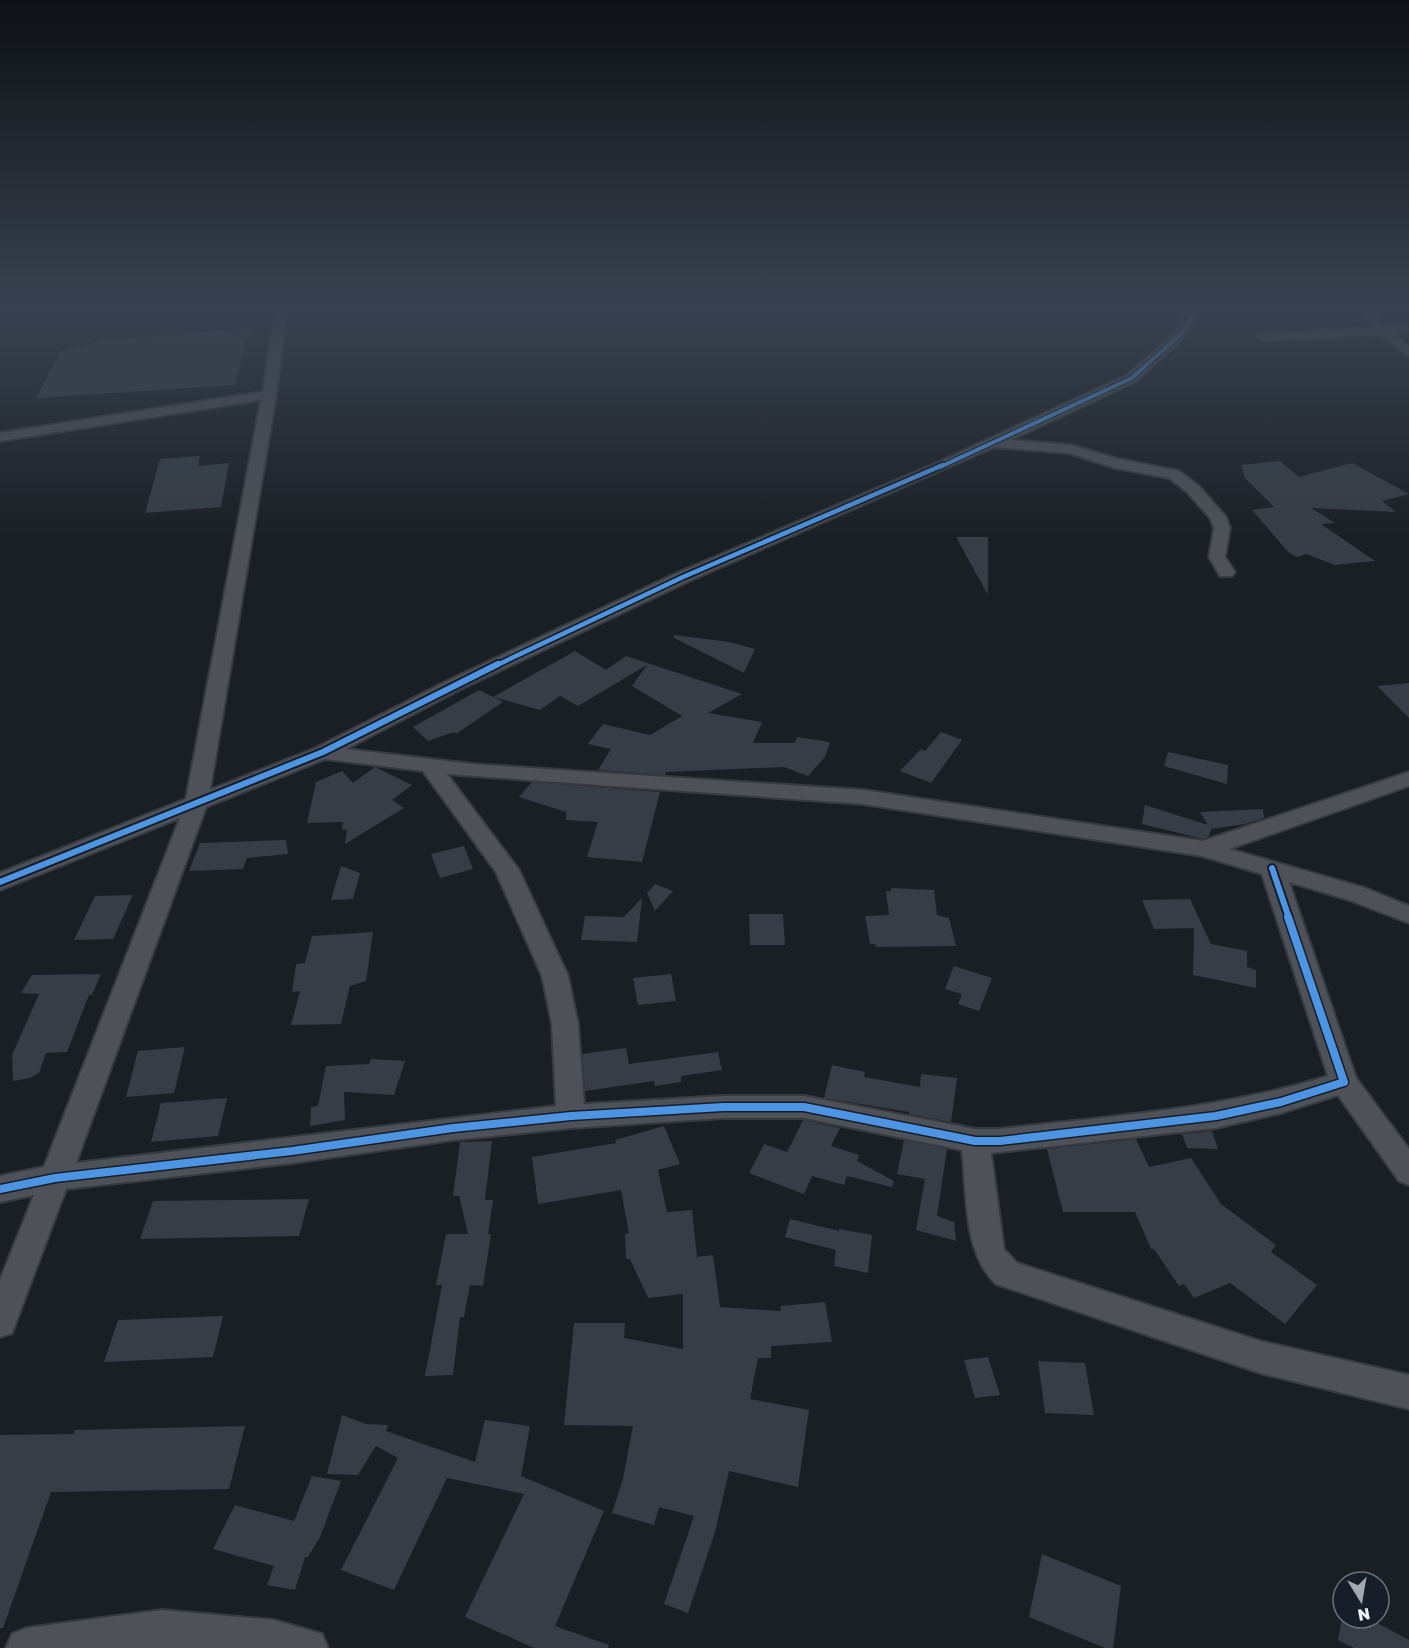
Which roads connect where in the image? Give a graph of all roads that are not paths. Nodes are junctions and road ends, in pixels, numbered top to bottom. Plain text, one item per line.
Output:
1 (270, 387) edge
2 (1113, 387) edge
3 (269, 395) junction
4 (0, 437) edge
5 (991, 443) junction
6 (1226, 573) dead end
7 (323, 752) junction
8 (430, 766) junction
9 (1409, 780) edge
10 (197, 801) junction
11 (1204, 849) junction
12 (1272, 868) junction
13 (0, 882) edge
14 (1409, 915) edge
15 (1344, 1082) junction
16 (571, 1116) junction
17 (975, 1140) junction
18 (1409, 1172) edge
19 (55, 1178) junction
20 (0, 1189) edge
21 (0, 1322) edge
22 (1409, 1392) edge
23 (26, 1648) edge
24 (308, 1648) edge

1 - 3 street
2 - 5 street
3 - 4 street
3 - 10 street
5 - 6 street
5 - 7 street
7 - 8 street
7 - 10 street
8 - 11 street
8 - 16 street
9 - 11 street
10 - 13 street
10 - 19 street
11 - 12 street
12 - 14 street
12 - 15 street
15 - 17 street
15 - 18 street
16 - 17 street
16 - 19 street
17 - 22 street
19 - 20 street
19 - 21 street
23 - 24 street

